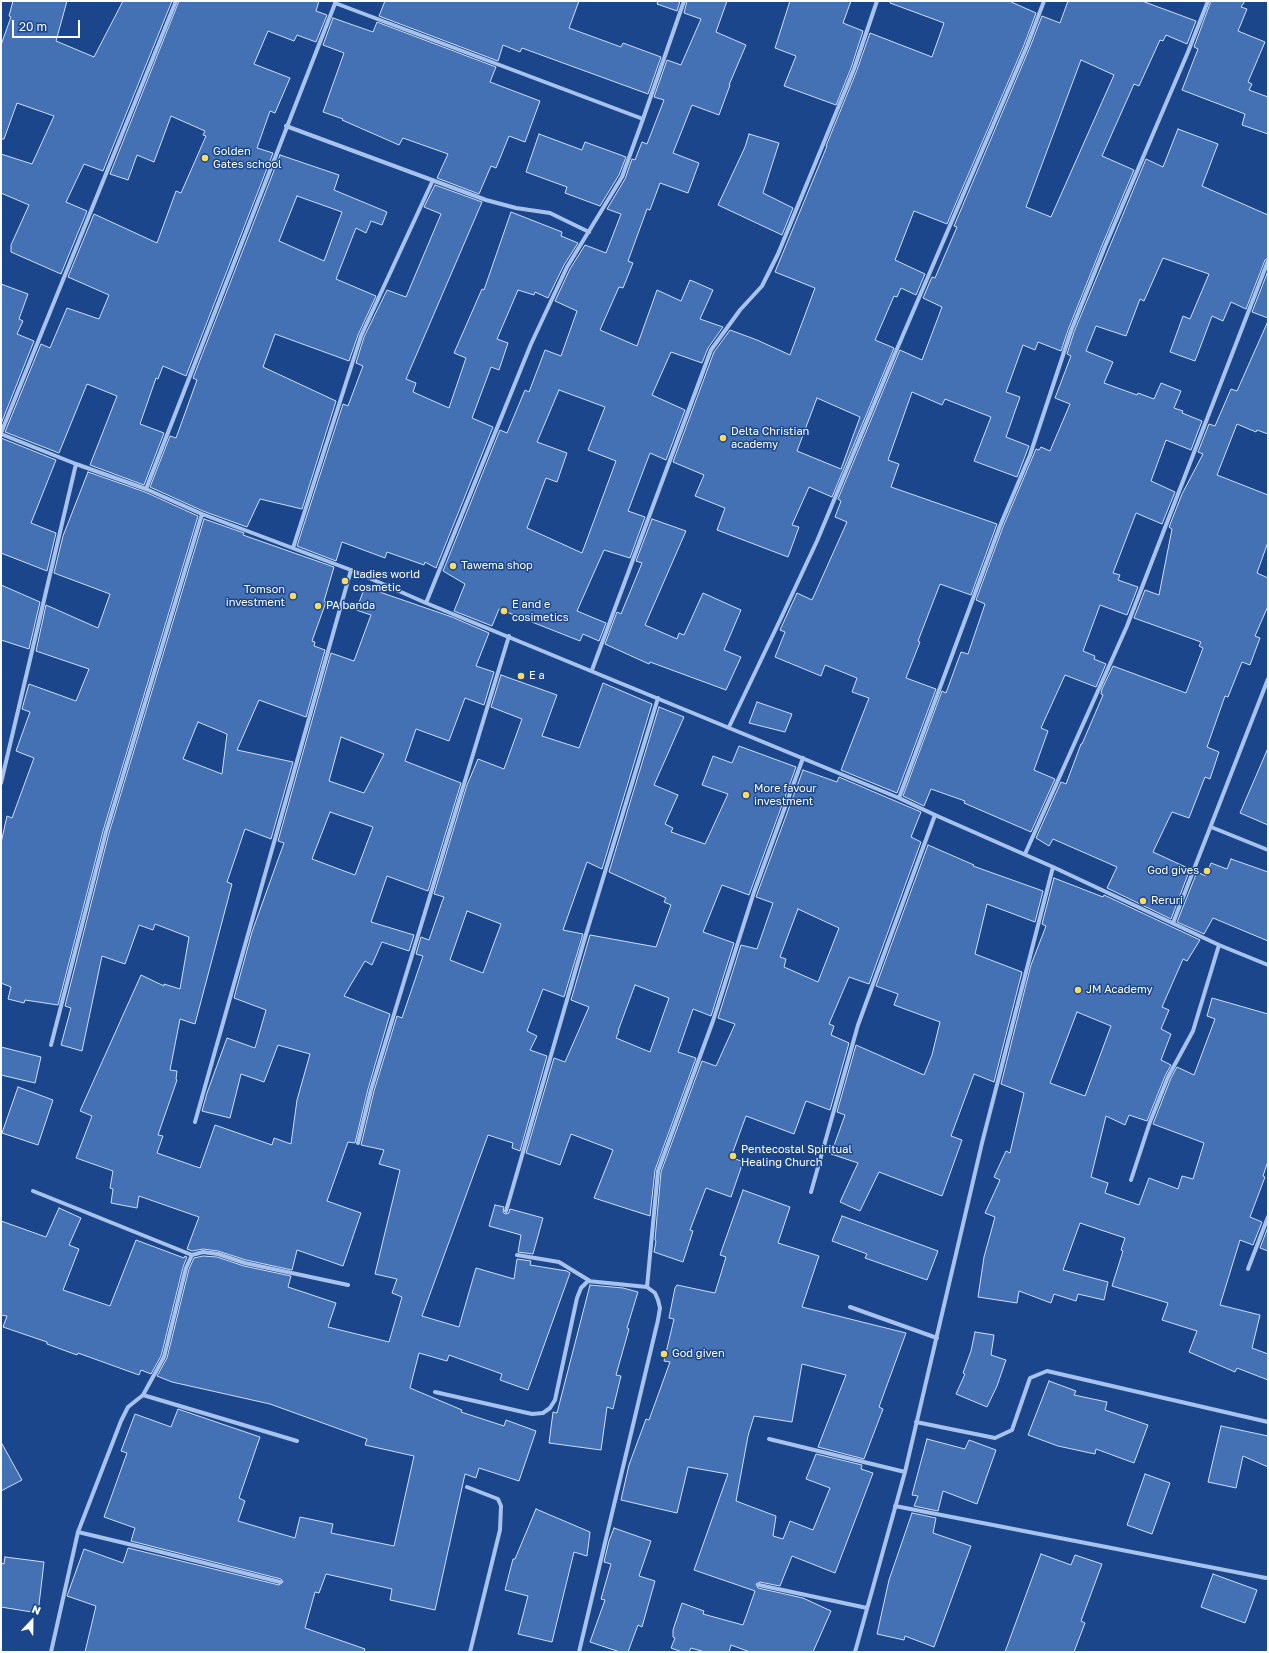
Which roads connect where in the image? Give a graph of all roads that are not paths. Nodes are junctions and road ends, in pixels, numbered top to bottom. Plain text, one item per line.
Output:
1 (176, 1) edge
2 (684, 1) edge
3 (877, 1) edge
4 (1044, 1) edge
5 (1208, 1) edge
6 (335, 2) edge
7 (643, 119) junction
8 (286, 126) junction
9 (433, 180) junction
10 (589, 232) junction
11 (1268, 261) edge
12 (1, 433) edge
13 (76, 464) junction
14 (146, 489) junction
15 (202, 514) junction
16 (293, 548) junction
17 (351, 570) junction
18 (426, 603) junction
19 (509, 636) junction
20 (592, 670) junction
21 (1268, 679) edge
22 (658, 698) junction
23 (729, 726) junction
24 (803, 758) junction
25 (1, 784) edge
26 (899, 798) junction
27 (934, 815) junction
28 (1210, 827) junction
29 (1268, 850) edge
30 (1025, 854) junction
31 (1054, 867) junction
32 (1174, 923) junction
33 (1219, 945) junction
34 (1268, 965) edge
35 (51, 1045) dead end
36 (195, 1122) dead end
37 (358, 1143) dead end
38 (1131, 1180) dead end
39 (33, 1191) dead end
40 (811, 1192) dead end
41 (506, 1211) dead end
42 (1268, 1217) edge
43 (192, 1255) junction
44 (517, 1255) dead end
45 (1248, 1269) dead end
46 (590, 1281) junction
47 (348, 1285) dead end
48 (647, 1287) junction
49 (850, 1307) dead end
50 (937, 1338) junction
51 (435, 1392) dead end
52 (144, 1395) junction
53 (916, 1422) junction
54 (1268, 1422) edge
55 (769, 1439) dead end
56 (297, 1441) dead end
57 (905, 1472) junction
58 (467, 1487) dead end
59 (895, 1506) junction
60 (78, 1532) junction
61 (1266, 1578) dead end
62 (280, 1582) dead end
63 (759, 1585) dead end
64 (867, 1608) junction
65 (51, 1652) edge
66 (470, 1652) edge
67 (579, 1652) edge
68 (855, 1652) edge

1 - 12 street
2 - 7 street
3 - 20 street
4 - 23 street
5 - 26 street
6 - 7 street
6 - 8 street
7 - 10 street
8 - 9 street
8 - 14 street
9 - 10 street
9 - 16 street
10 - 18 street
11 - 30 street
12 - 13 street
13 - 14 street
13 - 25 street
14 - 15 street
15 - 16 street
15 - 35 street
16 - 17 street
17 - 18 street
17 - 36 street
18 - 19 street
19 - 20 street
19 - 37 street
20 - 22 street
21 - 28 street
22 - 23 street
22 - 41 street
23 - 24 street
24 - 26 street
24 - 48 street
26 - 27 street
27 - 30 street
27 - 40 street
28 - 29 street
28 - 32 street
30 - 31 street
31 - 32 street
31 - 50 street
32 - 33 street
33 - 34 street
33 - 38 street
39 - 43 street
42 - 45 street
43 - 47 street
43 - 52 street
44 - 46 street
46 - 48 street
46 - 51 street
48 - 67 street
49 - 50 street
50 - 53 street
52 - 56 street
52 - 60 street
53 - 54 street
53 - 57 street
55 - 57 street
57 - 59 street
58 - 66 street
59 - 61 street
59 - 64 street
60 - 62 street
60 - 65 street
63 - 64 street
64 - 68 street

